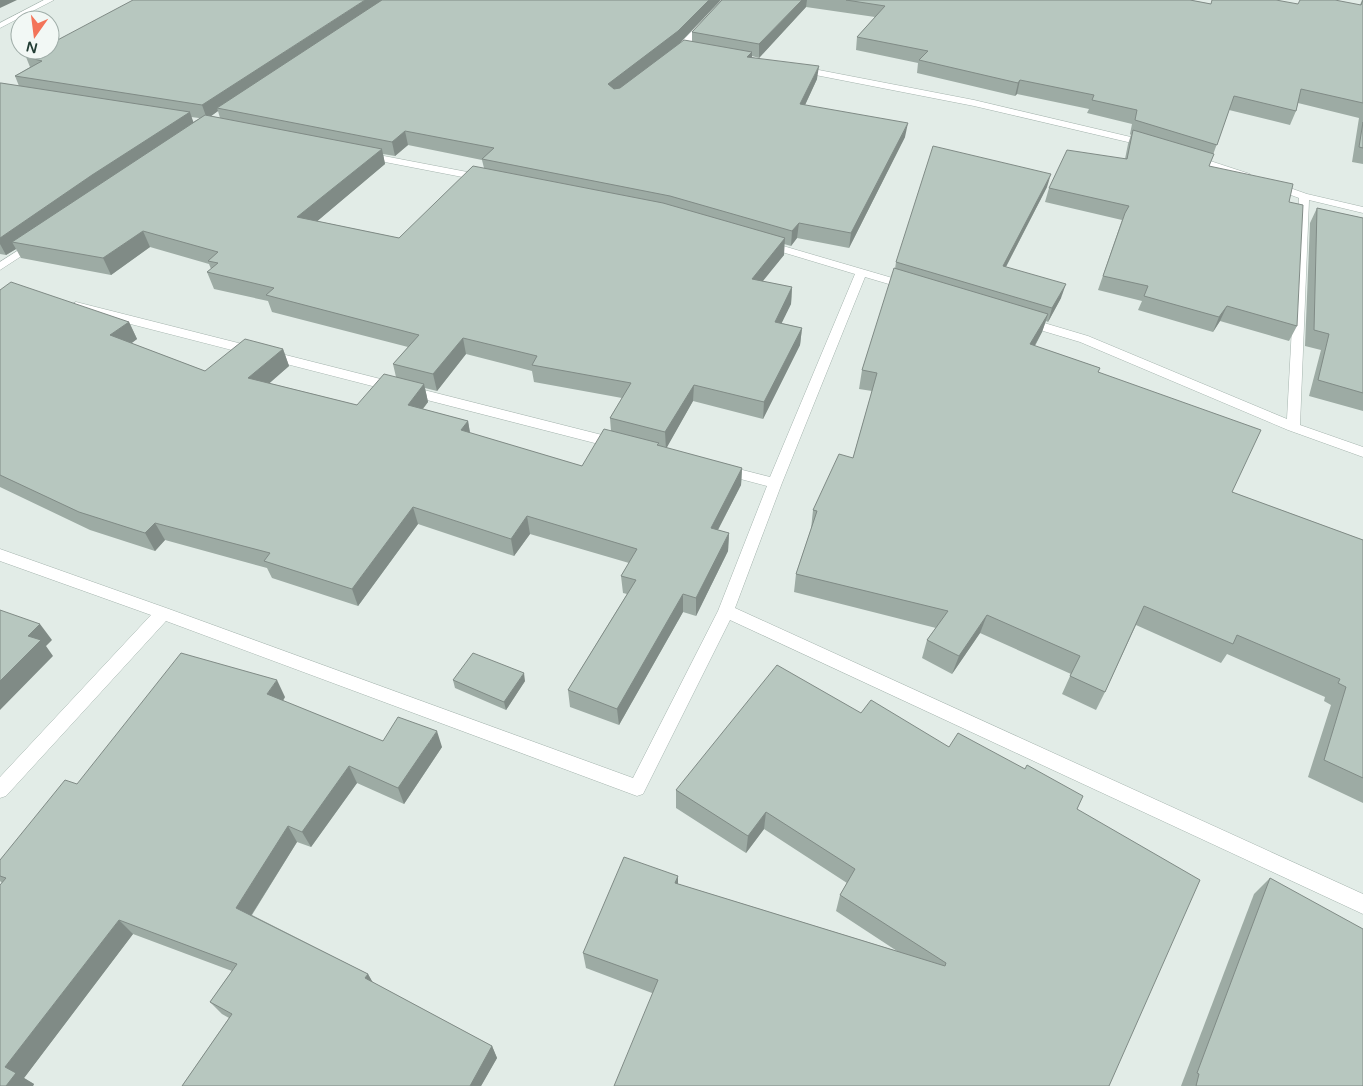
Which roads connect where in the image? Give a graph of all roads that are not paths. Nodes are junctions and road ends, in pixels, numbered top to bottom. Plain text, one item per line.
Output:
1 (50, 0) edge
2 (727, 0) edge
3 (0, 26) edge
4 (667, 59) edge
5 (788, 67) edge
6 (1158, 147) edge
7 (356, 153) edge
8 (1186, 156) edge
9 (492, 180) edge
10 (1304, 196) junction
11 (1363, 210) edge
12 (48, 234) edge
13 (759, 242) edge
14 (0, 267) edge
15 (861, 272) junction
16 (917, 289) edge
17 (68, 304) edge
18 (1010, 316) edge
19 (1293, 427) junction
20 (629, 446) edge
21 (1363, 452) edge
22 (707, 466) edge
23 (775, 483) junction
24 (0, 555) edge
25 (726, 611) junction
26 (163, 613) junction
27 (0, 790) edge
28 (1363, 904) edge

1 - 3 street
2 - 4 street
5 - 6 street
7 - 9 street
8 - 10 street
10 - 11 street
10 - 19 street
12 - 14 street
13 - 15 street
15 - 16 street
15 - 23 street
17 - 20 street
18 - 19 street
19 - 21 street
22 - 23 street
23 - 25 street
24 - 26 street
25 - 26 street
25 - 28 street
26 - 27 street

